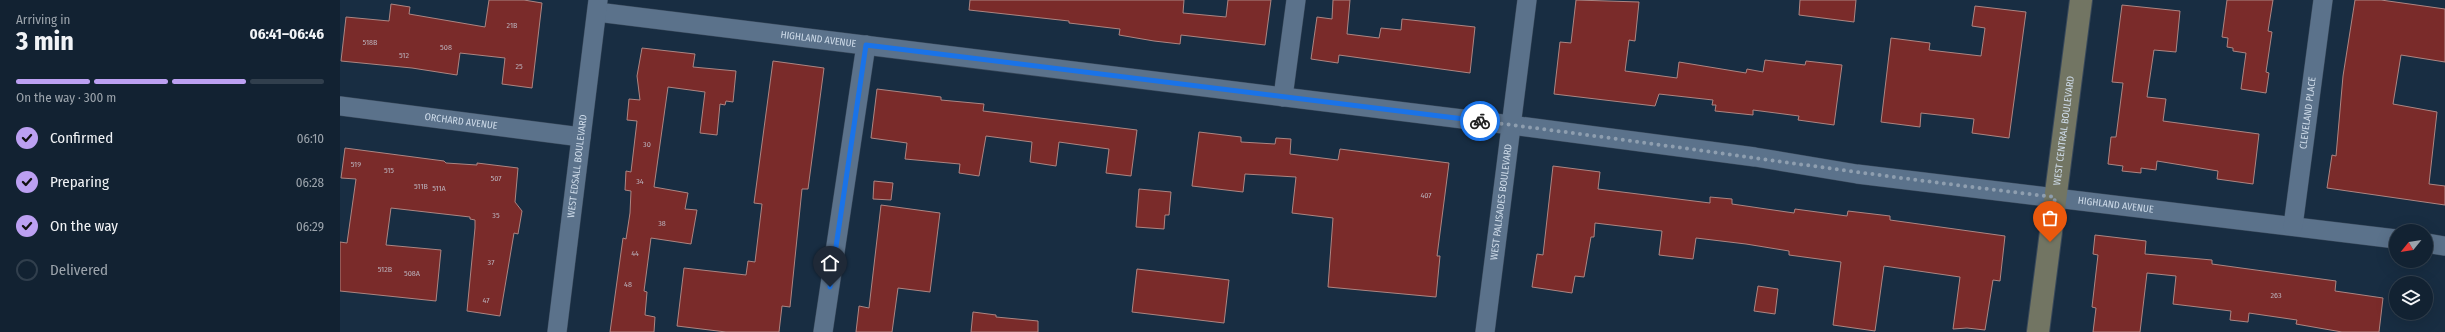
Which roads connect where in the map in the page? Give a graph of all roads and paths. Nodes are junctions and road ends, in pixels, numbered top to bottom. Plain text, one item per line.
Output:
1 (1296, 0) edge
2 (1527, 0) edge
3 (2081, 0) edge
4 (2323, 0) edge
5 (598, 6) edge
6 (866, 45) junction
7 (1283, 96) junction
8 (340, 106) edge
9 (1511, 125) junction
10 (581, 137) junction
11 (2055, 197) junction
12 (2293, 226) junction
13 (2389, 238) edge
14 (2433, 244) edge
15 (2445, 246) edge
16 (557, 332) edge
17 (823, 332) edge
18 (1485, 332) edge
19 (2038, 332) edge

1 - 7 street
2 - 9 street, WEST PALISADES BOULEVARD
3 - 11 main road, WEST CENTRAL BOULEVARD
4 - 12 street, CLEVELAND PLACE
5 - 6 street, HIGHLAND AVENUE
5 - 10 street, WEST EDSALL BOULEVARD
6 - 7 street, HIGHLAND AVENUE
6 - 17 street
7 - 9 street, HIGHLAND AVENUE
8 - 10 street, ORCHARD AVENUE
9 - 11 street, HIGHLAND AVENUE
9 - 18 street, WEST PALISADES BOULEVARD
10 - 16 street, WEST EDSALL BOULEVARD
11 - 12 street, HIGHLAND AVENUE
11 - 19 main road, WEST CENTRAL BOULEVARD
12 - 13 street, HIGHLAND AVENUE
14 - 15 street

